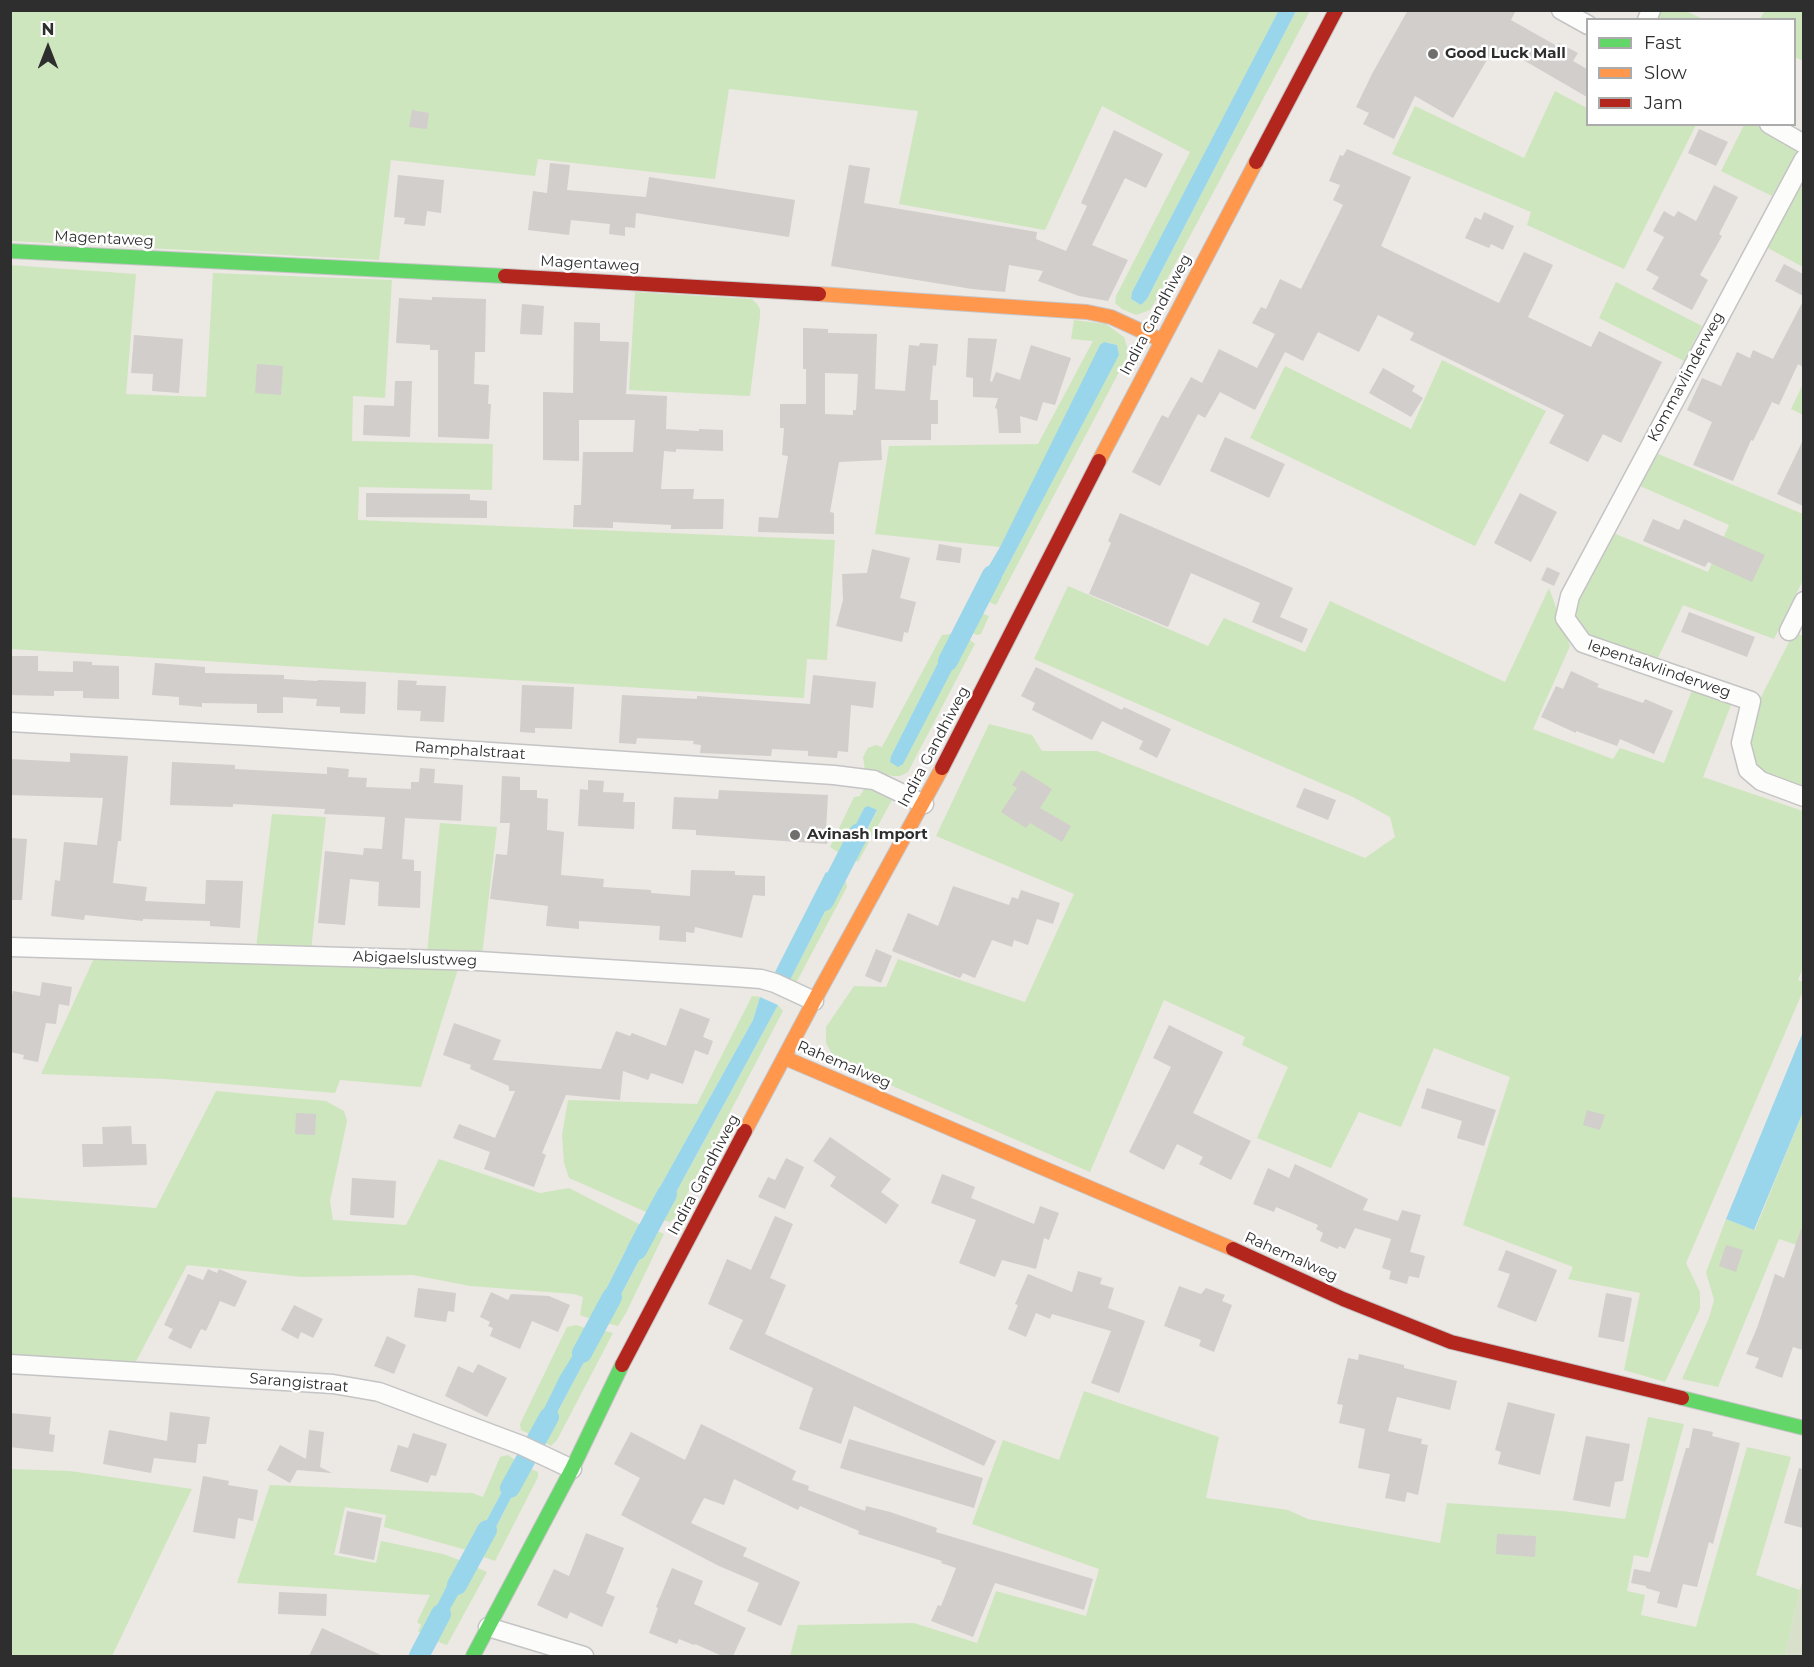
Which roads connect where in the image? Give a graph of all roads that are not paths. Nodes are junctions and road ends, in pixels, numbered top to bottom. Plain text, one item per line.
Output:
1 (1336, 10) edge
2 (1561, 10) edge
3 (1586, 24) edge
4 (1772, 126) edge
5 (1803, 144) edge
6 (1803, 159) edge
7 (10, 250) edge
8 (1161, 340) junction
9 (1570, 596) joint
10 (1803, 601) edge
11 (1789, 631) dead end
12 (10, 722) edge
13 (1803, 797) edge
14 (924, 804) junction
15 (10, 947) edge
16 (814, 1001) junction
17 (784, 1058) junction
18 (10, 1364) edge
19 (1803, 1428) edge
20 (572, 1469) junction
21 (488, 1627) junction
22 (473, 1656) edge
23 (584, 1656) edge

1 - 8 street, Indira Gandhiweg
2 - 3 street
4 - 5 street
6 - 9 street, Kommavlinderweg
7 - 8 street, Magentaweg
8 - 14 street, Indira Gandhiweg
9 - 13 street, Iepentakvlinderweg
10 - 11 street
12 - 14 street, Ramphalstraat
14 - 16 street, Indira Gandhiweg
15 - 16 street, Abigaelslustweg
16 - 17 street, Indira Gandhiweg
17 - 19 street, Rahemalweg
17 - 20 street, Indira Gandhiweg
18 - 20 street, Sarangistraat
20 - 21 street, Indira Gandhiweg
21 - 22 street, Indira Gandhiweg
21 - 23 street

